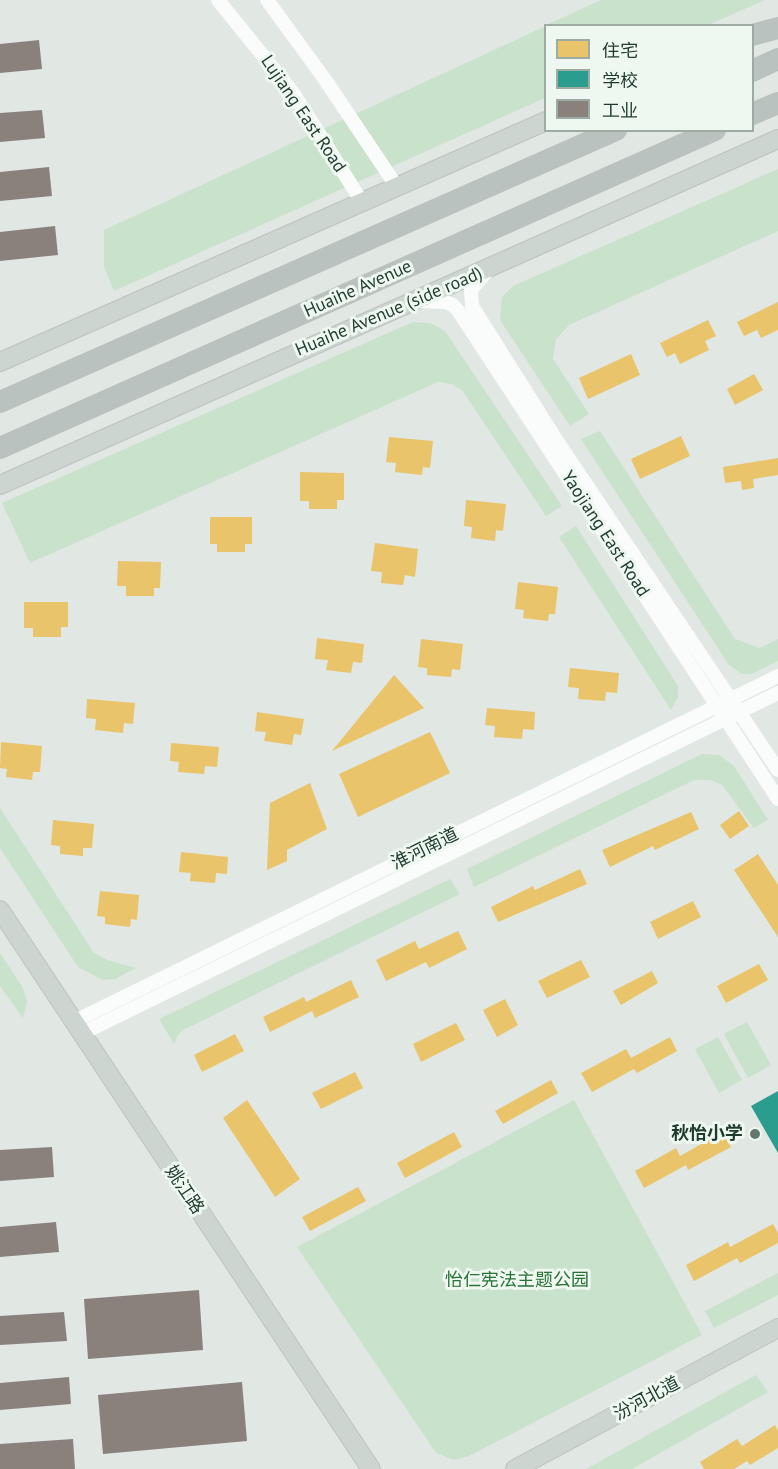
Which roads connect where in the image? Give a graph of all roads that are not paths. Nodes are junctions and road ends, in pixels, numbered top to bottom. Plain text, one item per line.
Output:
1 (218, 0) edge
2 (267, 0) edge
3 (778, 19) edge
4 (778, 28) edge
5 (754, 32) edge
6 (754, 33) edge
7 (778, 59) edge
8 (754, 70) edge
9 (778, 103) edge
10 (754, 114) edge
11 (544, 122) edge
12 (611, 132) edge
13 (711, 132) edge
14 (778, 138) edge
15 (397, 187) junction
16 (362, 202) junction
17 (489, 269) junction
18 (411, 302) junction
19 (0, 362) edge
20 (0, 402) edge
21 (0, 448) edge
22 (0, 485) edge
23 (778, 676) edge
24 (778, 693) edge
25 (731, 699) junction
26 (718, 706) junction
27 (740, 711) junction
28 (726, 718) junction
29 (778, 770) edge
30 (778, 800) edge
31 (0, 910) edge
32 (77, 1028) junction
33 (778, 1328) edge
34 (371, 1469) edge
35 (515, 1469) edge

1 - 16 street, Lujiang East Road
2 - 15 street, Lujiang East Road
3 - 5 main road
4 - 6 highway
7 - 8 highway
9 - 10 highway
11 - 15 main road
12 - 20 highway
13 - 21 highway, Huaihe Avenue
14 - 17 main road, Huaihe Avenue (side road)
15 - 16 main road
16 - 19 main road
17 - 18 main road, Huaihe Avenue (side road)
17 - 25 street, Yaojiang East Road
18 - 22 main road, Huaihe Avenue (side road)
18 - 26 street, Yaojiang East Road
23 - 25 street, 淮河南道
24 - 27 street, 淮河南道
25 - 26 street, 淮河南道
25 - 27 street, Yaojiang East Road
26 - 28 street, Yaojiang East Road
26 - 32 street, 淮河南道
27 - 28 street, 淮河南道
27 - 29 street, Yaojiang East Road
28 - 30 street, Yaojiang East Road
28 - 32 street, 淮河南道
31 - 32 main road, 姚江路
32 - 34 main road, 姚江路
33 - 35 main road, 汾河北道

